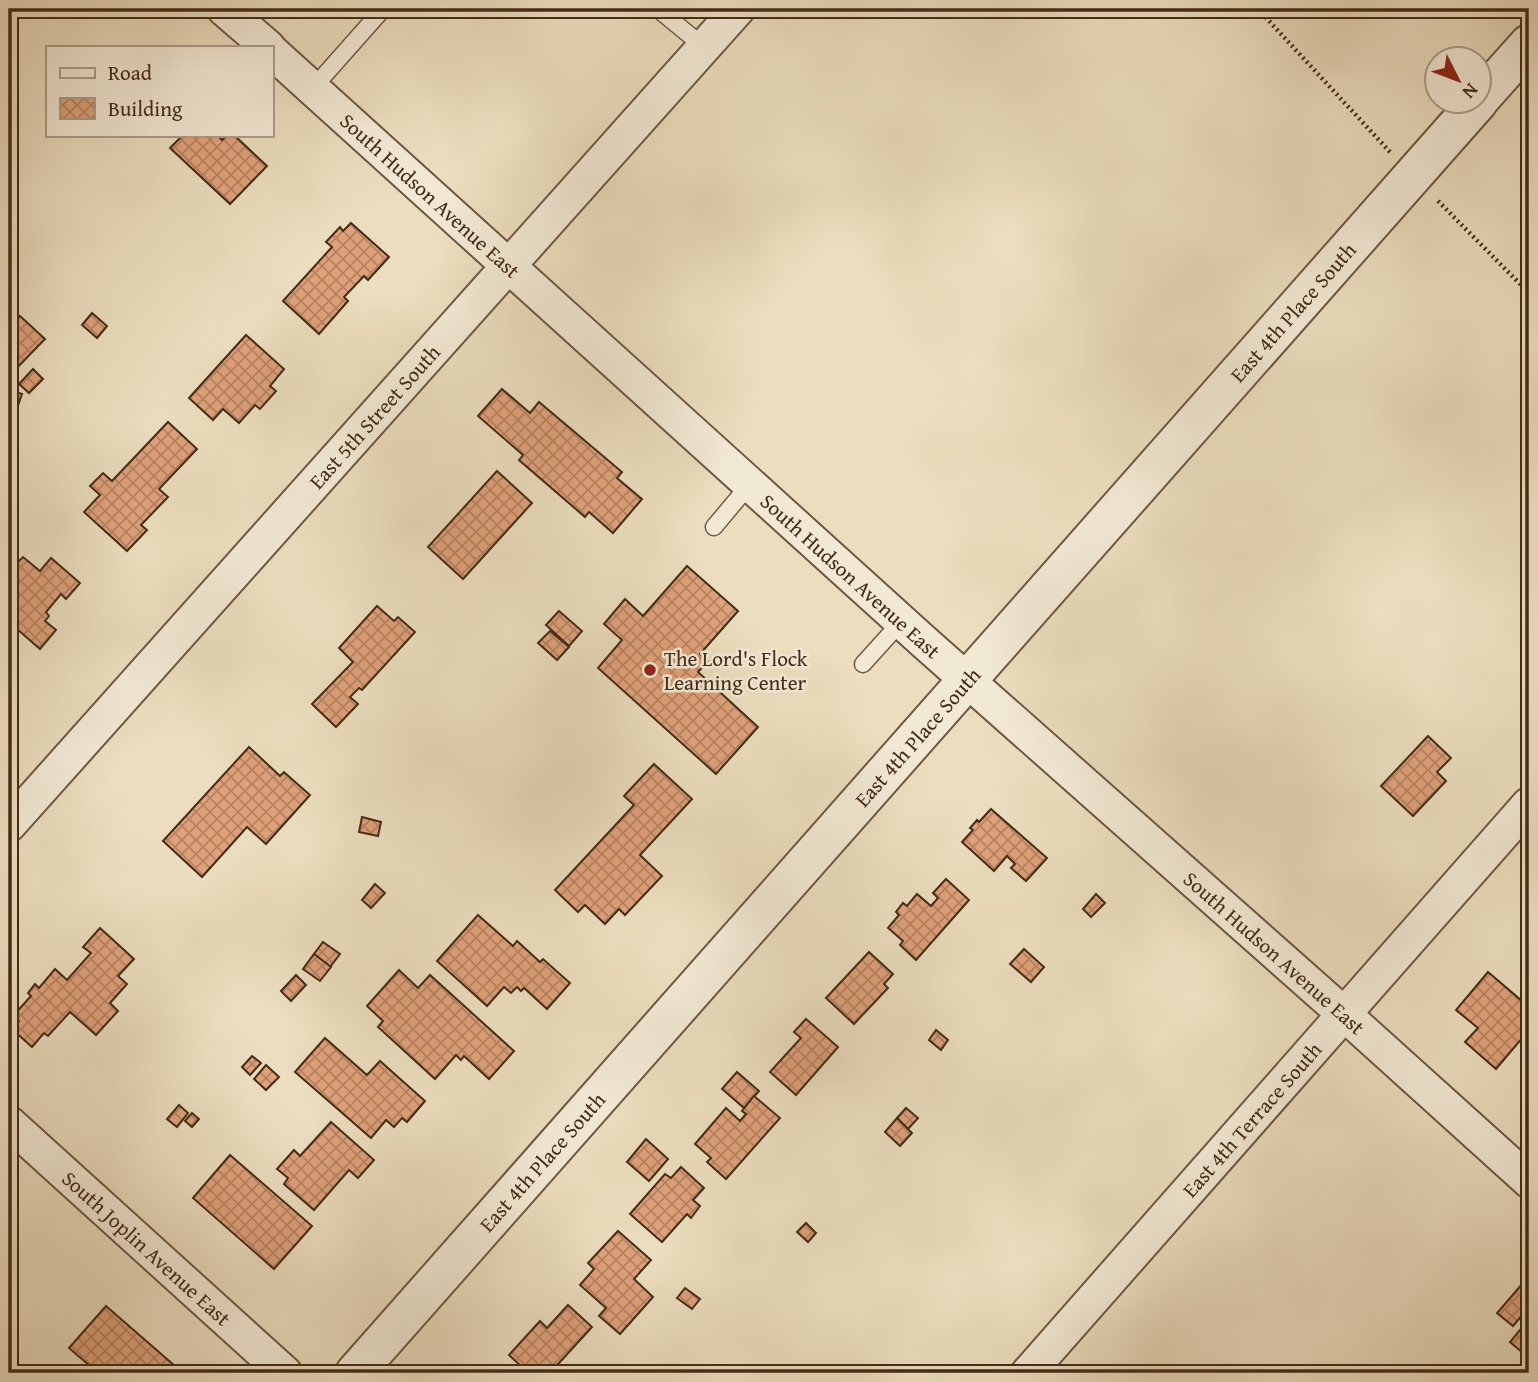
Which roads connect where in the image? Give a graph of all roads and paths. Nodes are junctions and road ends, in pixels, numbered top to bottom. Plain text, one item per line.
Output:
1 (224, 9) edge
2 (383, 9) edge
3 (659, 9) edge
4 (738, 9) edge
5 (1529, 44) edge
6 (266, 46) edge
7 (704, 47) junction
8 (273, 53) edge
9 (1492, 85) edge
10 (313, 88) junction
11 (1465, 116) edge
12 (509, 265) junction
13 (750, 484) junction
14 (714, 527) dead end
15 (901, 622) junction
16 (863, 664) dead end
17 (967, 681) junction
18 (1529, 804) edge
19 (9, 825) edge
20 (1344, 1014) junction
21 (9, 1123) edge
22 (1529, 1181) edge
23 (285, 1373) edge
24 (355, 1373) edge
25 (1028, 1373) edge

1 - 6 street, South Hudson Avenue East
2 - 10 lane
3 - 7 lane
4 - 7 street, East 5th Street South
5 - 9 street, East 4th Place South
7 - 12 street, East 5th Street South
8 - 10 street, South Hudson Avenue East
10 - 12 street, South Hudson Avenue East
11 - 17 street, East 4th Place South
12 - 13 street, South Hudson Avenue East
12 - 19 street, East 5th Street South
13 - 14 lane
13 - 15 street, South Hudson Avenue East
15 - 16 lane
15 - 17 street, South Hudson Avenue East
17 - 20 street, South Hudson Avenue East
17 - 24 street, East 4th Place South
18 - 20 street, East 4th Terrace South
20 - 22 street, South Hudson Avenue East
20 - 25 street, East 4th Terrace South
21 - 23 street, South Joplin Avenue East

